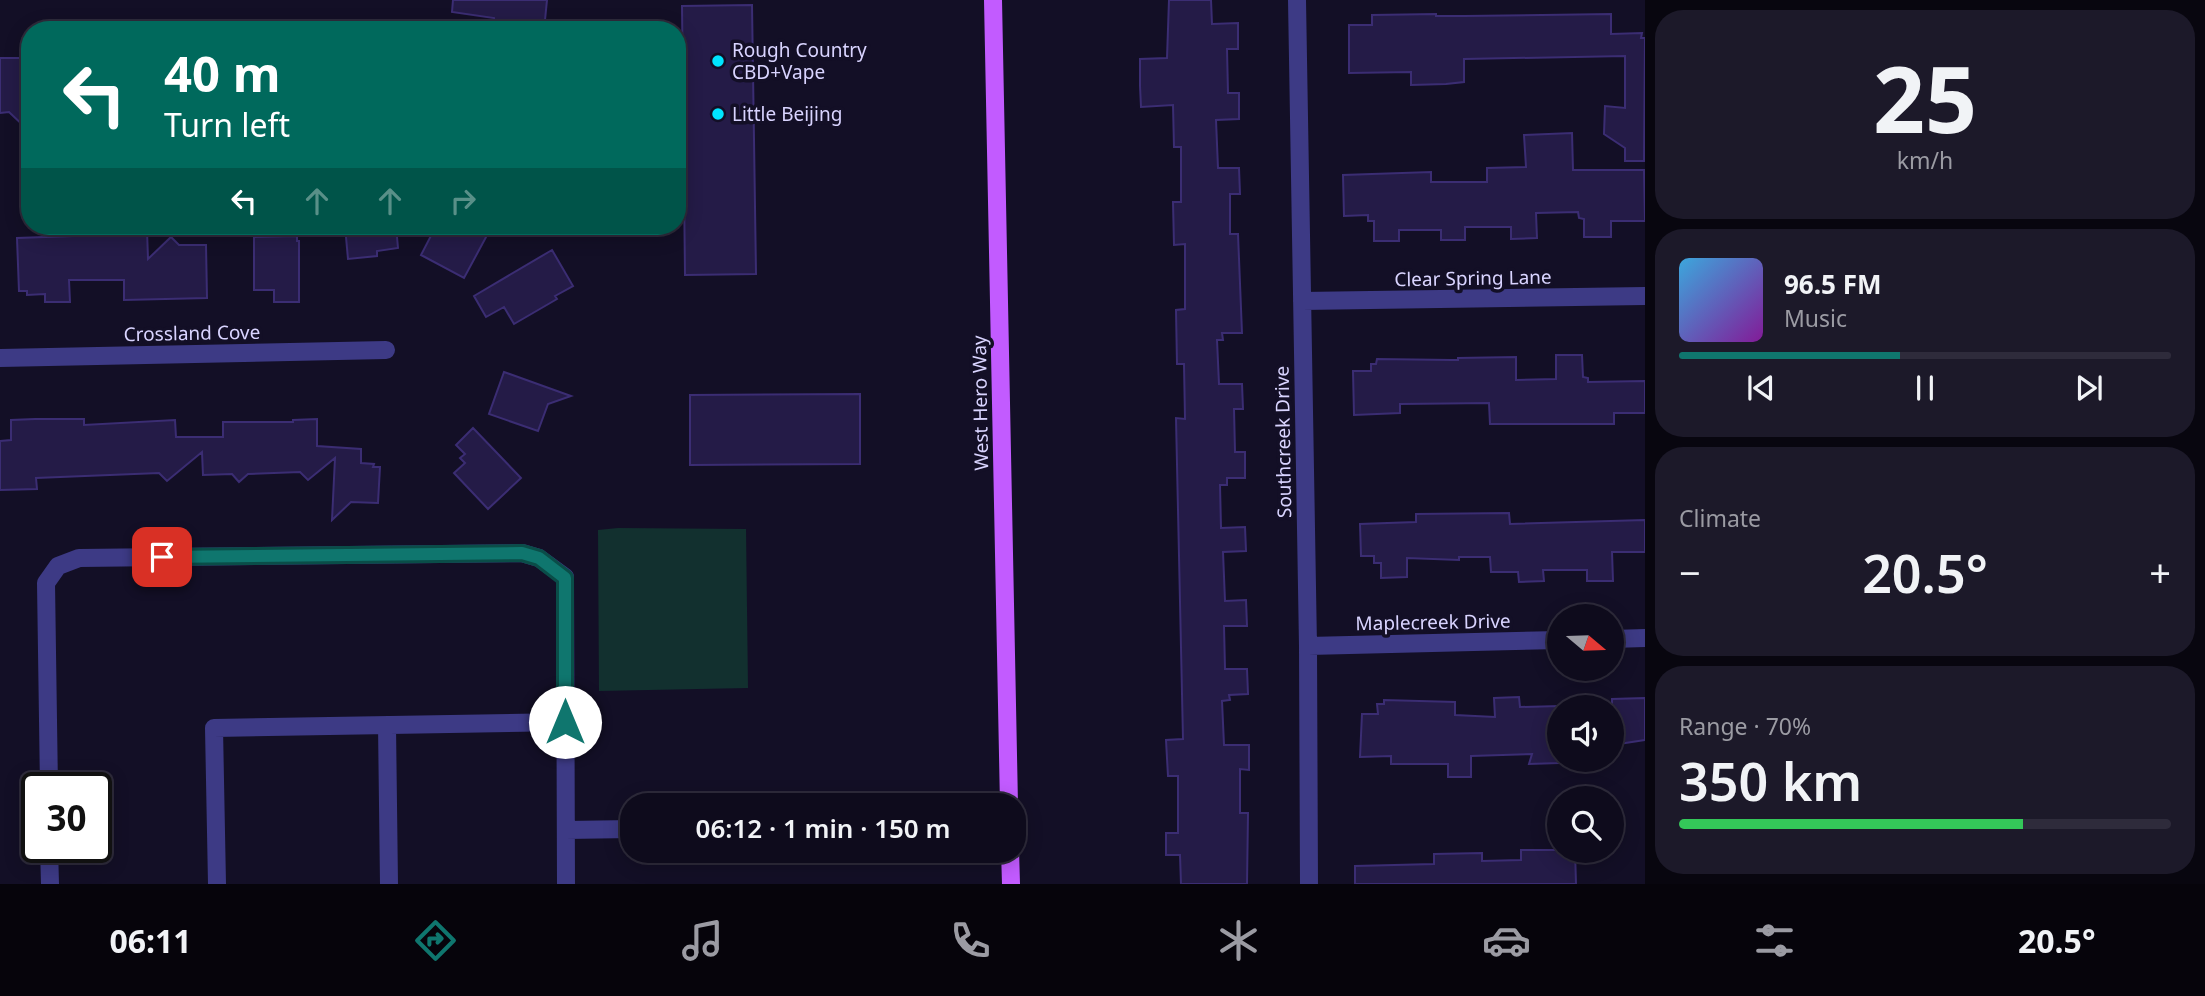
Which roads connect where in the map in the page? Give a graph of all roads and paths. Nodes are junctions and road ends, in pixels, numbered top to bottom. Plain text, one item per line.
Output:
1 (993, 0) edge
2 (1297, 0) edge
3 (1645, 296) edge
4 (1302, 301) junction
5 (386, 350) dead end
6 (0, 358) edge
7 (1645, 638) edge
8 (1624, 639) edge
9 (1547, 640) edge
10 (1308, 646) junction
11 (565, 722) junction
12 (387, 725) junction
13 (49, 772) edge
14 (1009, 793) edge
15 (620, 829) edge
16 (566, 830) junction
17 (49, 863) edge
18 (1010, 863) edge
19 (50, 884) edge
20 (216, 884) edge
21 (389, 884) edge
22 (566, 884) edge
23 (1011, 884) edge
24 (1308, 884) edge

1 - 14 main road, West Hero Way
2 - 4 street, Southcreek Drive
3 - 4 street, Clear Spring Lane
4 - 10 street, Southcreek Drive
5 - 6 street, Crossland Cove
7 - 8 street
9 - 10 street, Maplecreek Drive
10 - 24 street, Southcreek Drive
11 - 12 street
11 - 13 street
11 - 16 street
12 - 20 street
12 - 21 street
15 - 16 street
16 - 22 street
17 - 19 street
18 - 23 main road

